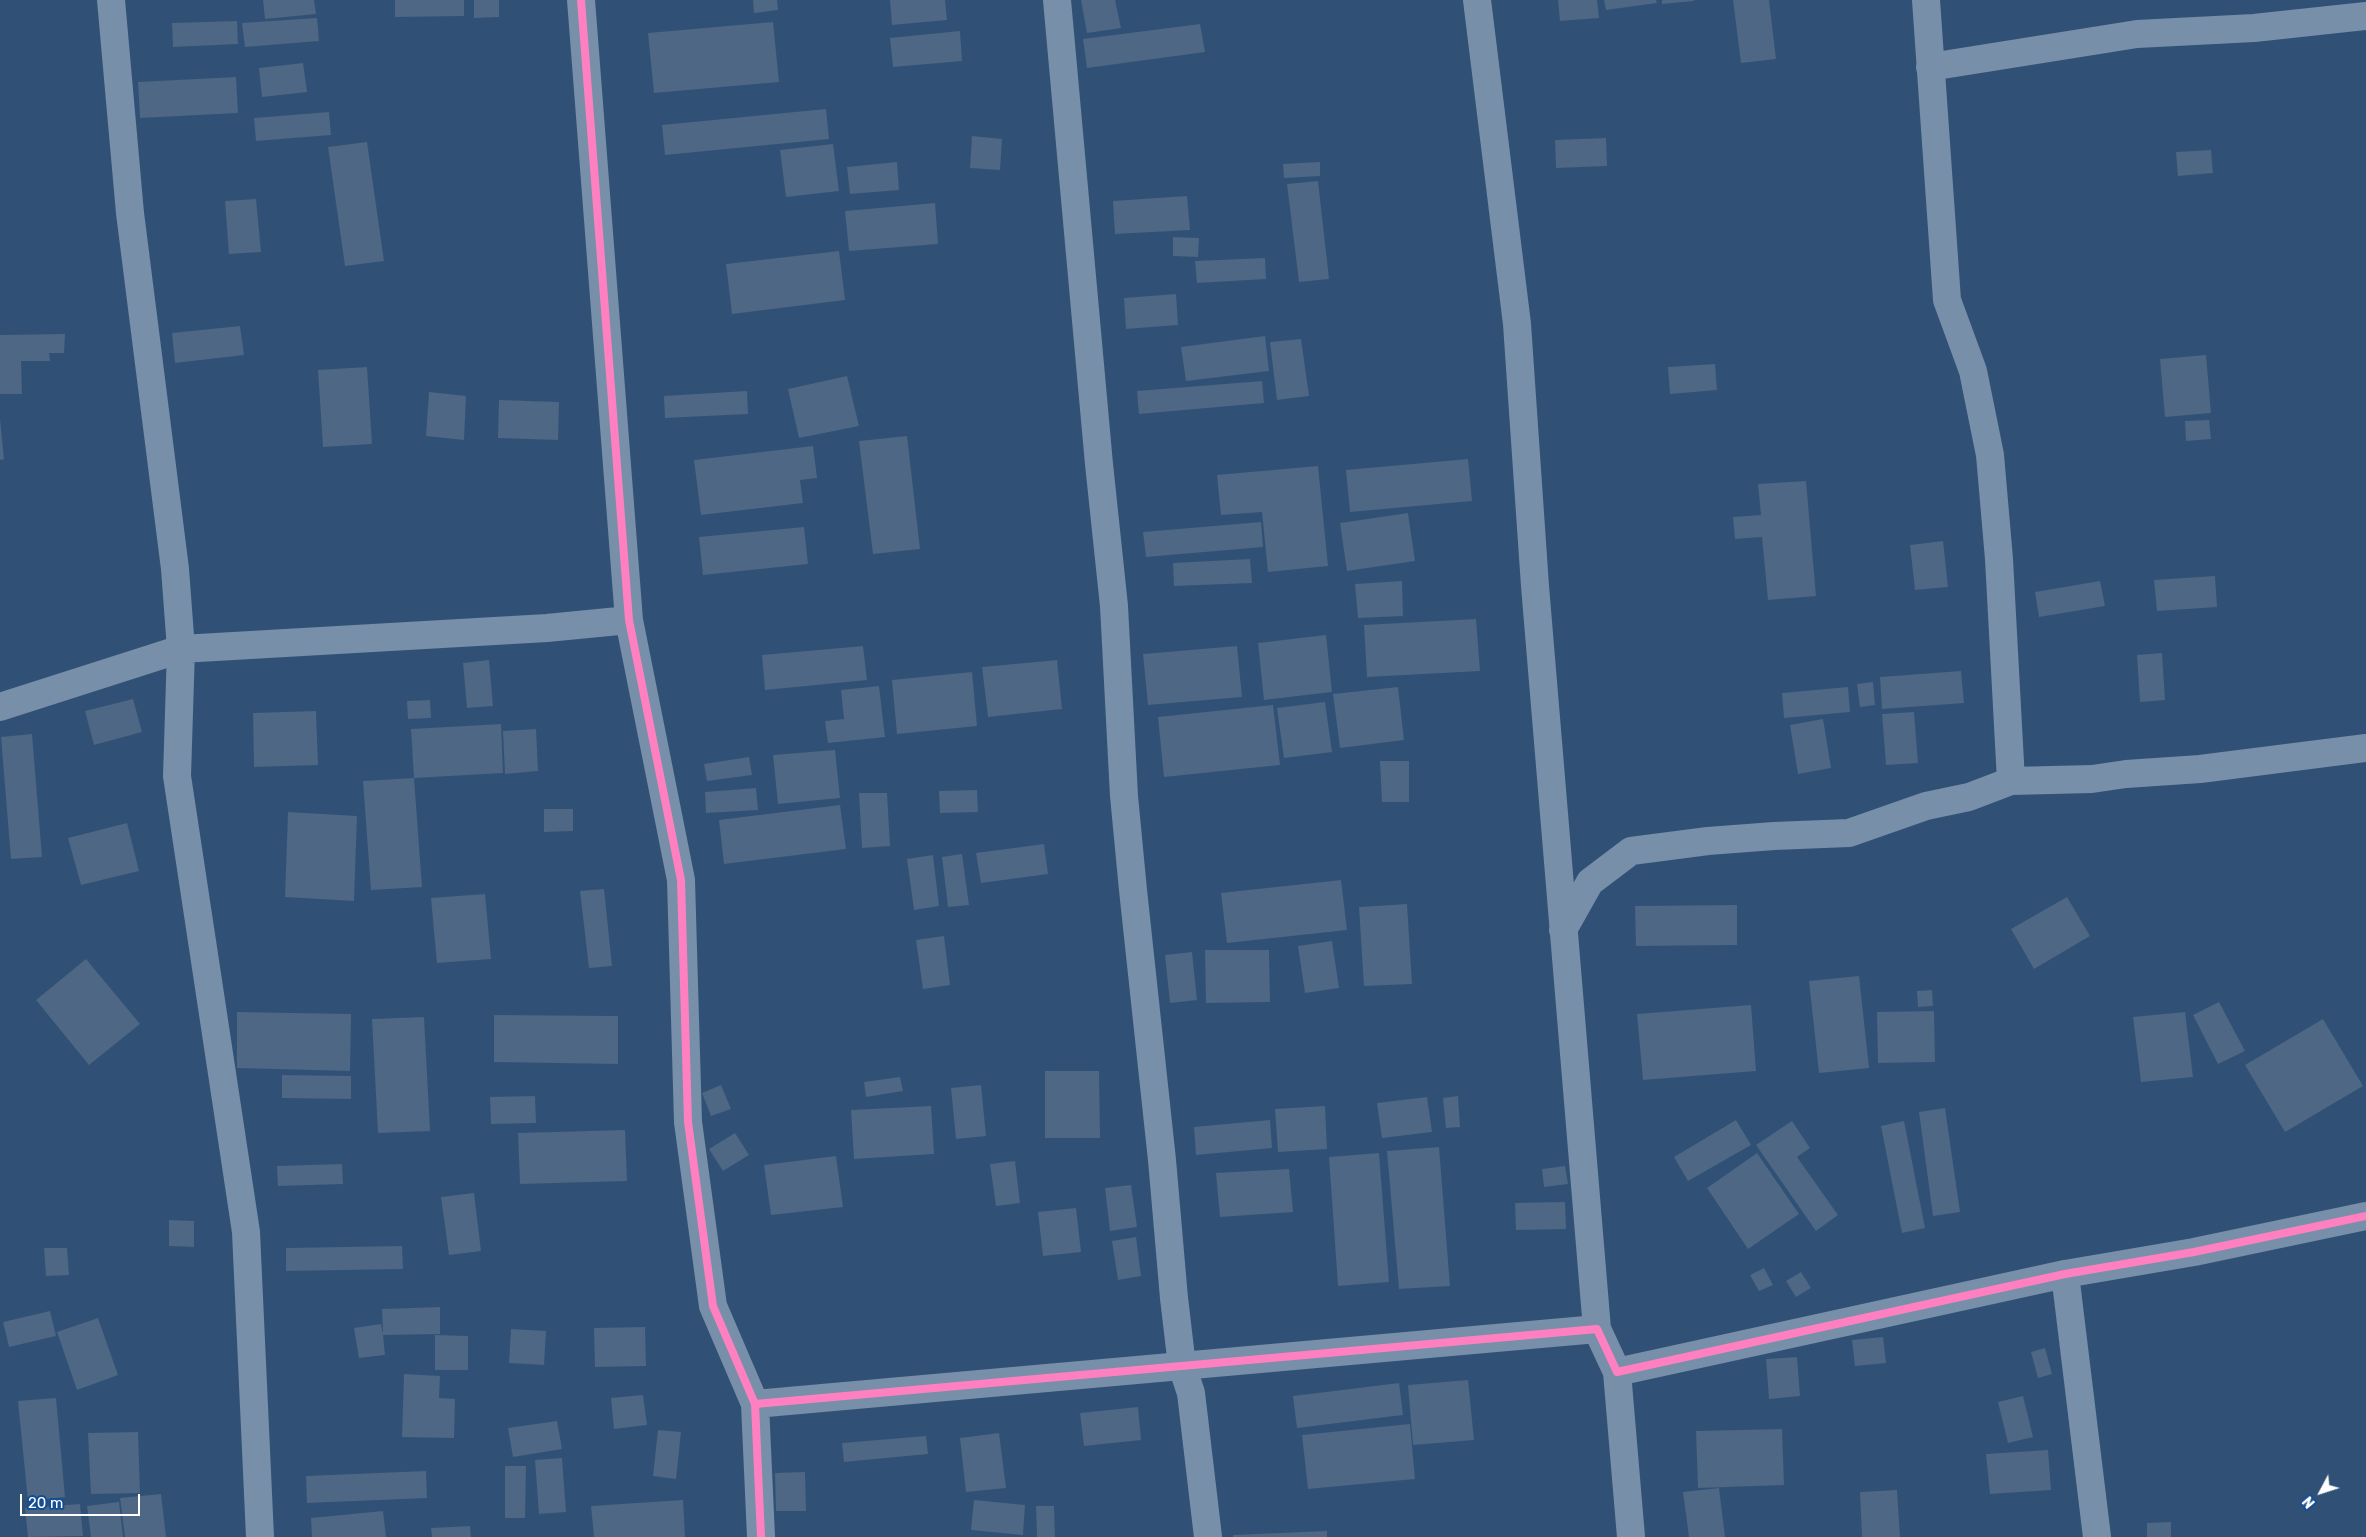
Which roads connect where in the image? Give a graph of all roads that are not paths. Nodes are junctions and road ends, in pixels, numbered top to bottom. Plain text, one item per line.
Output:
1 (111, 0) edge
2 (581, 0) edge
3 (1057, 0) edge
4 (1477, 0) edge
5 (1926, 0) edge
6 (2366, 16) edge
7 (1930, 67) junction
8 (629, 620) junction
9 (181, 649) junction
10 (0, 706) edge
11 (2366, 748) edge
12 (2011, 781) junction
13 (1563, 930) junction
14 (2366, 1216) edge
15 (2065, 1274) junction
16 (1597, 1329) junction
17 (1182, 1366) junction
18 (1617, 1372) junction
19 (755, 1404) junction
20 (260, 1537) edge
21 (761, 1537) edge
22 (1208, 1537) edge
23 (1631, 1537) edge
24 (2097, 1537) edge

1 - 9 street
2 - 8 street
3 - 17 street
4 - 13 street
5 - 7 street
6 - 7 street
7 - 12 street
8 - 9 street
8 - 19 street
9 - 10 street
9 - 20 street
11 - 12 street
12 - 13 street
13 - 16 street
14 - 15 street
15 - 18 street
15 - 24 street
16 - 17 street
16 - 18 street
17 - 19 street
17 - 22 street
18 - 23 street
19 - 21 street

